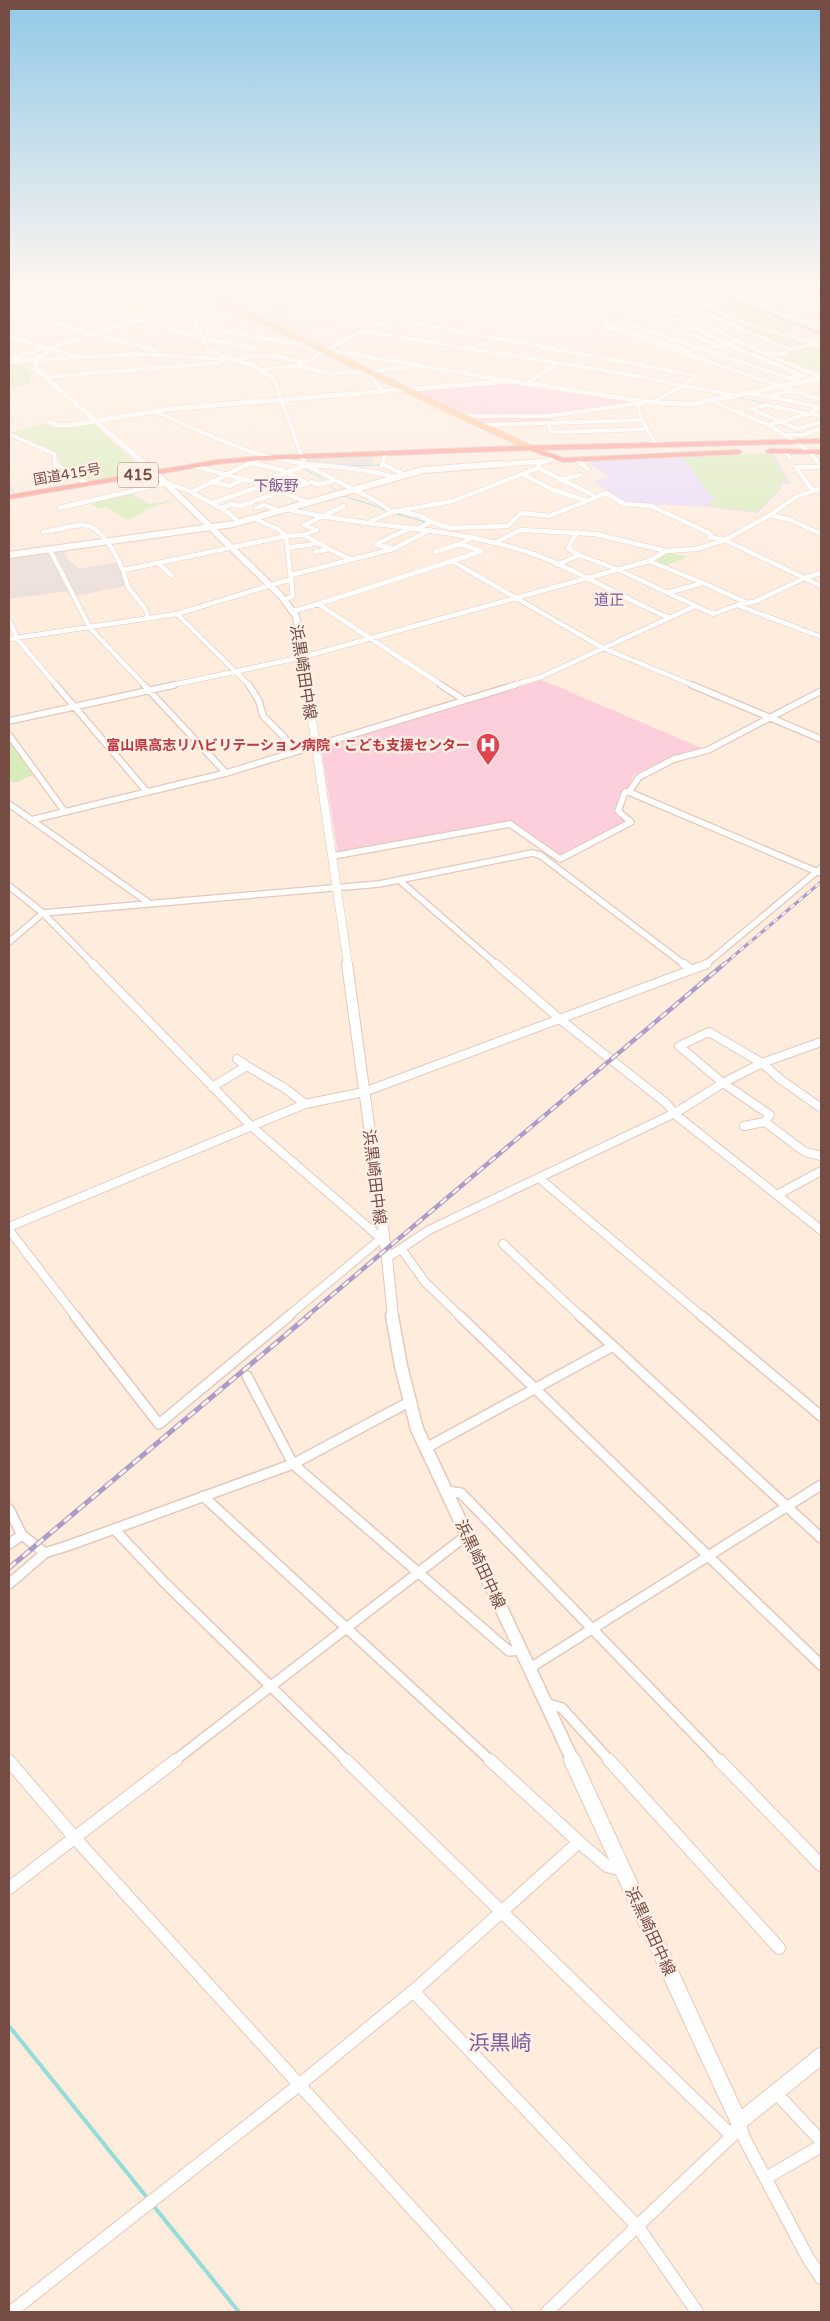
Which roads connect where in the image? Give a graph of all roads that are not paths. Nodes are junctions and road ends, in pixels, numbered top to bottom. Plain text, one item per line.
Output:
1 (68, 398) edge
2 (290, 398) edge
3 (427, 398) edge
4 (621, 398) edge
5 (656, 398) edge
6 (725, 398) edge
7 (773, 398) edge
8 (802, 398) edge
9 (281, 399) junction
10 (712, 401) junction
11 (791, 402) junction
12 (647, 403) junction
13 (751, 409) junction
14 (154, 411) junction
15 (737, 412) junction
16 (812, 413) junction
17 (462, 415) junction
18 (821, 416) edge
19 (642, 420) junction
20 (95, 421) junction
21 (782, 421) junction
22 (49, 422) dead end
23 (821, 422) edge
24 (548, 423) junction
25 (486, 425) junction
26 (769, 425) junction
27 (647, 429) junction
28 (821, 429) edge
29 (9, 434) edge
30 (790, 438) junction
31 (821, 439) edge
32 (655, 443) junction
33 (530, 448) junction
34 (548, 448) junction
35 (386, 452) junction
36 (810, 452) junction
37 (821, 452) edge
38 (301, 455) junction
39 (264, 458) junction
40 (553, 458) junction
41 (576, 460) junction
42 (540, 462) junction
43 (251, 463) junction
44 (305, 465) junction
45 (193, 466) junction
46 (821, 467) edge
47 (538, 468) junction
48 (588, 469) dead end
49 (154, 472) junction
50 (288, 473) junction
51 (226, 474) junction
52 (404, 474) junction
53 (523, 474) junction
54 (580, 475) dead end
55 (395, 476) junction
56 (242, 480) junction
57 (333, 480) junction
58 (559, 480) junction
59 (211, 482) junction
60 (167, 483) junction
61 (256, 483) junction
62 (86, 484) junction
63 (307, 484) junction
64 (264, 485) junction
65 (821, 488) edge
66 (351, 489) junction
67 (813, 490) junction
68 (189, 491) junction
69 (283, 491) junction
70 (821, 492) edge
71 (178, 493) junction
72 (593, 496) dead end
73 (9, 497) edge
74 (587, 501) junction
75 (306, 502) junction
76 (212, 503) junction
77 (344, 506) dead end
78 (59, 508) dead end
79 (221, 508) junction
80 (256, 508) dead end
81 (283, 510) junction
82 (399, 511) junction
83 (392, 512) junction
84 (770, 515) junction
85 (322, 516) junction
86 (254, 519) junction
87 (369, 522) junction
88 (431, 522) junction
89 (239, 523) junction
90 (413, 527) junction
91 (213, 528) junction
92 (419, 528) junction
93 (430, 530) junction
94 (43, 532) dead end
95 (577, 532) junction
96 (821, 534) edge
97 (303, 535) junction
98 (286, 536) junction
99 (471, 538) junction
100 (726, 540) junction
101 (106, 543) junction
102 (319, 543) junction
103 (494, 543) junction
104 (460, 544) junction
105 (233, 548) junction
106 (287, 548) junction
107 (329, 549) junction
108 (393, 549) junction
109 (50, 550) junction
110 (666, 551) junction
111 (315, 552) dead end
112 (435, 552) dead end
113 (9, 555) edge
114 (579, 555) junction
115 (352, 560) junction
116 (452, 561) junction
117 (649, 561) junction
118 (158, 562) junction
119 (557, 565) junction
120 (617, 569) junction
121 (123, 570) junction
122 (821, 573) edge
123 (172, 576) dead end
124 (291, 577) junction
125 (587, 578) junction
126 (805, 578) junction
127 (703, 583) junction
128 (270, 584) junction
129 (821, 586) edge
130 (667, 593) junction
131 (516, 597) junction
132 (285, 600) junction
133 (748, 603) junction
134 (318, 604) junction
135 (737, 605) junction
136 (695, 606) junction
137 (294, 612) junction
138 (177, 614) junction
139 (148, 618) junction
140 (670, 618) junction
141 (9, 620) edge
142 (90, 628) junction
143 (821, 637) edge
144 (17, 638) junction
145 (370, 638) junction
146 (9, 639) edge
147 (603, 648) junction
148 (303, 657) junction
149 (235, 672) junction
150 (150, 690) junction
151 (821, 691) edge
152 (464, 700) junction
153 (75, 707) junction
154 (769, 718) junction
155 (9, 721) edge
156 (9, 735) edge
157 (821, 739) edge
158 (315, 746) junction
159 (298, 751) junction
160 (226, 773) junction
161 (147, 792) junction
162 (629, 792) junction
163 (9, 804) edge
164 (64, 812) junction
165 (31, 820) junction
166 (333, 856) junction
167 (820, 871) edge
168 (399, 880) junction
169 (9, 886) edge
170 (336, 887) junction
171 (149, 903) junction
172 (43, 913) junction
173 (9, 942) edge
174 (692, 970) junction
175 (561, 1020) junction
176 (821, 1042) edge
177 (237, 1059) dead end
178 (762, 1063) junction
179 (247, 1066) junction
180 (723, 1083) junction
181 (212, 1087) junction
182 (364, 1092) junction
183 (305, 1104) junction
184 (821, 1108) edge
185 (675, 1113) junction
186 (765, 1122) junction
187 (251, 1126) junction
188 (744, 1126) dead end
189 (821, 1156) edge
190 (821, 1171) edge
191 (539, 1178) junction
192 (777, 1196) junction
193 (9, 1229) edge
194 (821, 1230) edge
195 (383, 1237) junction
196 (503, 1244) dead end
197 (402, 1250) junction
198 (387, 1258) junction
199 (613, 1346) junction
200 (247, 1376) dead end
201 (535, 1388) junction
202 (408, 1402) junction
203 (821, 1416) edge
204 (426, 1448) junction
205 (293, 1464) junction
206 (821, 1485) edge
207 (446, 1491) junction
208 (203, 1496) junction
209 (788, 1507) junction
210 (9, 1509) edge
211 (114, 1529) junction
212 (22, 1535) junction
213 (467, 1535) junction
214 (821, 1538) edge
215 (9, 1544) edge
216 (45, 1553) junction
217 (710, 1556) junction
218 (420, 1572) junction
219 (9, 1584) edge
220 (346, 1628) junction
221 (593, 1629) junction
222 (522, 1650) junction
223 (821, 1666) edge
224 (530, 1668) junction
225 (271, 1686) junction
226 (546, 1703) junction
227 (9, 1761) edge
228 (74, 1837) junction
229 (580, 1842) junction
230 (821, 1865) edge
231 (624, 1871) junction
232 (9, 1888) edge
233 (502, 1911) junction
234 (779, 1948) dead end
235 (413, 1991) junction
236 (821, 2056) edge
237 (299, 2085) junction
238 (776, 2093) junction
239 (736, 2129) junction
240 (821, 2141) edge
241 (821, 2146) edge
242 (766, 2178) junction
243 (638, 2227) junction
244 (821, 2278) edge
245 (11, 2312) edge
246 (506, 2312) edge
247 (547, 2312) edge
248 (696, 2312) edge

1 - 20 main road, 浜黒崎田中線
2 - 9 main road
3 - 17 main road
4 - 12 main road
5 - 12 street
6 - 10 main road
7 - 11 street
8 - 11 street
9 - 14 main road
9 - 38 street
10 - 12 main road
10 - 15 street
11 - 16 street
12 - 17 street
12 - 19 street
13 - 15 street
13 - 16 street
13 - 21 street
14 - 20 main road
14 - 39 street
15 - 26 street
16 - 18 street
16 - 21 street
17 - 25 main road
17 - 33 main road
19 - 24 street
19 - 27 street
20 - 22 main road
20 - 49 main road, 浜黒崎田中線
21 - 23 street
21 - 26 street
24 - 25 street
24 - 27 street
25 - 33 main road
26 - 30 street
27 - 32 street
28 - 30 street
29 - 62 street
30 - 31 highway, 国道415号 / 415
30 - 32 highway, 国道415号 / 415
30 - 34 highway, 国道415号 / 415
30 - 36 street
32 - 34 highway, 国道415号 / 415
33 - 34 highway, 国道415号 / 415
33 - 35 highway, 国道415号 / 415
33 - 40 highway, 415
35 - 38 highway, 国道415号 / 415
35 - 52 street
36 - 37 highway, 415
36 - 41 highway, 415
36 - 46 street
38 - 39 highway, 国道415号 / 415
38 - 44 street
39 - 43 street
39 - 44 street
39 - 45 highway, 国道415号 / 415
40 - 41 highway, 415
40 - 42 main road
41 - 48 street
42 - 47 street
42 - 52 main road
43 - 50 street
43 - 51 street
44 - 50 street
44 - 55 street
44 - 57 street
45 - 49 highway, 国道415号 / 415
45 - 51 street
46 - 67 street
47 - 53 street
47 - 58 street
49 - 60 main road, 浜黒崎田中線
49 - 62 highway, 国道415号 / 415
50 - 61 street
50 - 63 street
51 - 56 street
51 - 59 street
52 - 55 main road
53 - 74 street
53 - 82 street
54 - 58 street
55 - 66 main road
56 - 59 street
56 - 61 street
57 - 63 street
57 - 66 street
58 - 72 street
59 - 68 street
60 - 68 street
60 - 71 main road, 浜黒崎田中線
60 - 78 street
61 - 64 street
62 - 73 highway, 国道415号 / 415
63 - 69 street
64 - 69 street
64 - 76 street
65 - 67 street
66 - 75 main road
66 - 83 street
67 - 70 street
67 - 84 street
68 - 71 street
68 - 76 street
69 - 75 street
69 - 79 street
71 - 91 main road, 浜黒崎田中線
74 - 88 street
74 - 100 street
75 - 81 main road
76 - 79 street
77 - 85 street
79 - 89 street
80 - 81 street
81 - 85 street
81 - 86 main road
82 - 83 street
82 - 88 street
83 - 87 street
84 - 96 street
84 - 100 street
85 - 87 street
85 - 97 street
86 - 89 main road
86 - 98 street
87 - 90 street
88 - 92 street
89 - 91 main road
90 - 92 street
90 - 108 street
91 - 101 main road
91 - 105 main road, 浜黒崎田中線
92 - 93 street
93 - 99 street
93 - 108 street
94 - 101 street
95 - 103 street
95 - 110 street
95 - 114 street
97 - 98 street
97 - 102 street
98 - 105 street
98 - 106 street
99 - 103 street
99 - 104 street
100 - 110 street
100 - 126 street
101 - 109 main road
101 - 121 street
102 - 106 street
102 - 107 street
103 - 119 street
104 - 112 street
104 - 116 street
105 - 118 street
105 - 128 main road, 浜黒崎田中線
106 - 124 street
107 - 111 street
107 - 115 street
108 - 115 street
109 - 113 main road
109 - 142 street
110 - 117 street
114 - 119 street
114 - 120 street
115 - 124 street
116 - 131 street
116 - 134 street
117 - 120 street
117 - 127 street
118 - 121 street
118 - 123 street
119 - 125 street
120 - 125 street
120 - 130 street
121 - 139 street
122 - 126 street
124 - 128 street
124 - 132 street
125 - 131 street
125 - 140 street
126 - 129 street
126 - 133 street
127 - 130 street
127 - 133 street
128 - 132 main road, 浜黒崎田中線
128 - 138 street
130 - 136 street
131 - 145 street
131 - 147 street
132 - 137 main road, 浜黒崎田中線
133 - 135 street
134 - 137 street
134 - 145 street
135 - 136 street
135 - 143 street
136 - 140 street
137 - 148 main road, 浜黒崎田中線
138 - 139 street
138 - 149 street
139 - 142 street
140 - 147 street
141 - 144 street
142 - 144 street
142 - 150 street
144 - 146 street
144 - 153 street
145 - 148 street
145 - 152 street
147 - 152 street
147 - 154 street
148 - 149 street
148 - 158 main road, 浜黒崎田中線
149 - 150 street
149 - 159 street
150 - 153 street
150 - 160 street
151 - 154 street
152 - 158 street
153 - 155 street
153 - 161 street
154 - 157 street
154 - 162 street
156 - 164 street
158 - 159 street
158 - 166 main road, 浜黒崎田中線
159 - 160 street
160 - 161 street
161 - 164 street
162 - 166 street
162 - 167 street
163 - 165 street
164 - 165 street
165 - 171 street
166 - 170 main road, 浜黒崎田中線
167 - 174 street
168 - 170 street
168 - 174 street
168 - 175 street
169 - 172 street
170 - 171 street
170 - 182 main road, 浜黒崎田中線
171 - 172 street
172 - 173 street
172 - 181 street
174 - 175 street
175 - 182 street
175 - 185 street
176 - 178 street
177 - 179 street
178 - 180 street
178 - 180 street
178 - 184 street
179 - 181 street
179 - 183 street
180 - 185 street
180 - 186 street
181 - 187 street
182 - 183 street
182 - 195 main road, 浜黒崎田中線
183 - 187 street
185 - 191 street
185 - 192 street
186 - 188 street
186 - 189 street
187 - 193 street
187 - 195 street
190 - 192 street
191 - 197 street
191 - 203 street
192 - 194 street
193 - 195 street
195 - 198 main road, 浜黒崎田中線
196 - 199 street
197 - 198 street
197 - 201 street
198 - 202 main road, 浜黒崎田中線
199 - 201 street
199 - 209 street
200 - 205 street
201 - 204 street
201 - 217 street
202 - 204 main road, 浜黒崎田中線
202 - 205 street
204 - 207 main road, 浜黒崎田中線
205 - 208 street
205 - 218 street
206 - 209 street
207 - 213 main road, 浜黒崎田中線
207 - 221 street
208 - 211 street
208 - 220 street
209 - 214 street
209 - 217 street
210 - 212 street
211 - 216 street
211 - 225 street
212 - 215 street
212 - 216 street
213 - 218 street
213 - 222 main road, 浜黒崎田中線
216 - 219 street
217 - 221 street
217 - 223 street
218 - 220 street
218 - 222 street
220 - 225 street
220 - 229 street
221 - 224 street
221 - 230 street
222 - 224 main road, 浜黒崎田中線
224 - 226 main road, 浜黒崎田中線
225 - 228 street
225 - 233 street
226 - 231 main road, 浜黒崎田中線
226 - 234 street
227 - 228 street
228 - 232 street
228 - 237 street
229 - 231 street
229 - 233 street
231 - 239 main road, 浜黒崎田中線
233 - 235 street
233 - 239 street
235 - 237 street
235 - 243 street
236 - 238 main road
237 - 245 street
237 - 246 street
238 - 239 main road
238 - 240 street
239 - 242 street
239 - 243 street
241 - 242 street
242 - 244 street
243 - 247 street
243 - 248 street

